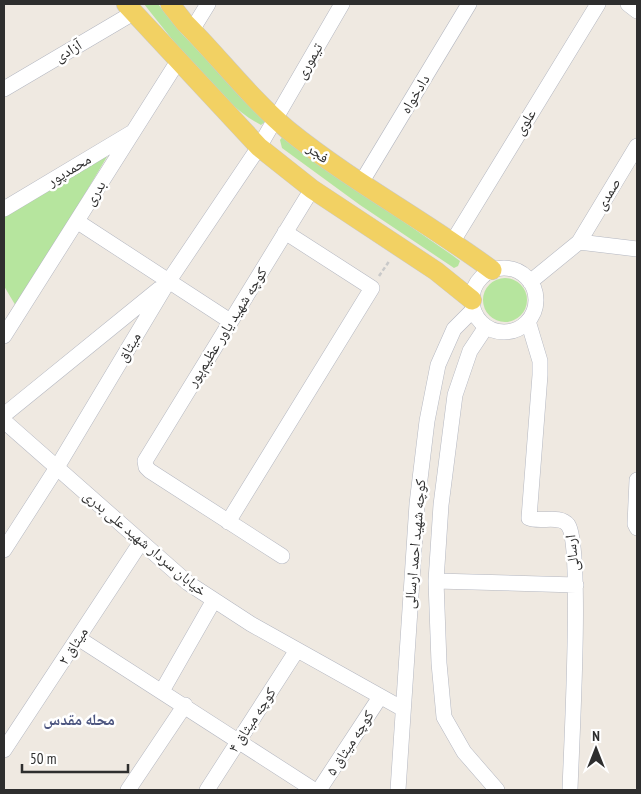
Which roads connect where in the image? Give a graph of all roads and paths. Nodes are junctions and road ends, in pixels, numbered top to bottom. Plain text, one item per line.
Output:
1 (170, 4) edge
2 (208, 4) edge
3 (342, 4) edge
4 (469, 4) edge
5 (598, 4) edge
6 (628, 4) edge
7 (129, 8) edge
8 (637, 11) edge
9 (192, 30) junction
10 (178, 61) junction
11 (4, 89) edge
12 (275, 118) junction
13 (134, 131) junction
14 (637, 146) edge
15 (259, 147) junction
16 (361, 184) junction
17 (312, 189) junction
18 (4, 209) edge
19 (78, 222) junction
20 (285, 232) junction
21 (453, 241) junction
22 (579, 242) junction
23 (398, 247) junction
24 (637, 249) edge
25 (492, 270) junction
26 (168, 282) junction
27 (530, 282) junction
28 (372, 288) junction
29 (472, 305) junction
30 (230, 321) junction
31 (528, 321) junction
32 (6, 324) edge
33 (486, 327) junction
34 (4, 415) edge
35 (4, 420) edge
36 (427, 429) junction
37 (449, 436) junction
38 (56, 469) junction
39 (637, 480) edge
40 (228, 522) junction
41 (637, 528) edge
42 (141, 542) junction
43 (4, 550) edge
44 (282, 556) dead end
45 (436, 581) junction
46 (576, 585) junction
47 (214, 600) junction
48 (78, 638) junction
49 (297, 650) junction
50 (162, 691) junction
51 (380, 697) junction
52 (185, 705) junction
53 (403, 709) junction
54 (238, 741) junction
55 (4, 750) edge
56 (128, 790) edge
57 (207, 790) edge
58 (314, 790) edge
59 (319, 790) edge
60 (398, 790) edge
61 (497, 790) edge
62 (570, 790) edge

1 - 9 main road, فجر
2 - 9 street
3 - 12 street, تیموری
4 - 16 street, دادخواه
5 - 21 street, علوی
6 - 8 street
7 - 10 main road
7 - 11 street, آزادی
9 - 12 main road, فجر
10 - 13 street, بدری
10 - 15 main road
12 - 15 street, تیموری
12 - 16 main road, فجر
13 - 18 street, محمدپور
13 - 19 street, بدری
14 - 22 street, صمدی
15 - 17 main road
15 - 26 street, میثاق
16 - 21 main road, فجر
17 - 20 street, کوچه شهید یاور عظیم‌پور
17 - 23 main road
19 - 26 street
19 - 32 street, بدری
20 - 28 street
20 - 30 street, کوچه شهید یاور عظیم‌پور
21 - 25 main road, فجر
22 - 24 street
22 - 27 street, صمدی
23 - 28 path
23 - 29 main road
25 - 27 street
25 - 29 street
26 - 30 street
26 - 34 street
26 - 38 street, میثاق
27 - 31 street
28 - 40 street
29 - 33 street
29 - 36 street, کوچه شهید احمد ارسالی
30 - 40 street, کوچه شهید یاور عظیم‌پور
31 - 33 street
31 - 46 street, ارسالی
33 - 37 street, کوچه شهید احمد ارسالی
35 - 38 street, خیابان سردار شهید علی بدری
36 - 37 street
36 - 53 street, کوچه شهید احمد ارسالی
37 - 45 street, کوچه شهید احمد ارسالی
38 - 42 street, خیابان سردار شهید علی بدری
38 - 43 street, میثاق
39 - 41 street
40 - 44 street
42 - 47 street, خیابان سردار شهید علی بدری
42 - 48 street, میثاق ۲
45 - 46 street
45 - 61 street, کوچه شهید احمد ارسالی
46 - 62 street, ارسالی
47 - 49 street, خیابان سردار شهید علی بدری
47 - 50 street
48 - 50 street
48 - 55 street, میثاق ۲
49 - 51 street, خیابان سردار شهید علی بدری
49 - 54 street, کوچه میثاق ۴
50 - 52 street
51 - 53 street, خیابان سردار شهید علی بدری
51 - 59 street, کوچه میثاق ۵
52 - 54 street
52 - 56 street
53 - 60 street, کوچه شهید احمد ارسالی
54 - 57 street, کوچه میثاق ۴
54 - 58 street

